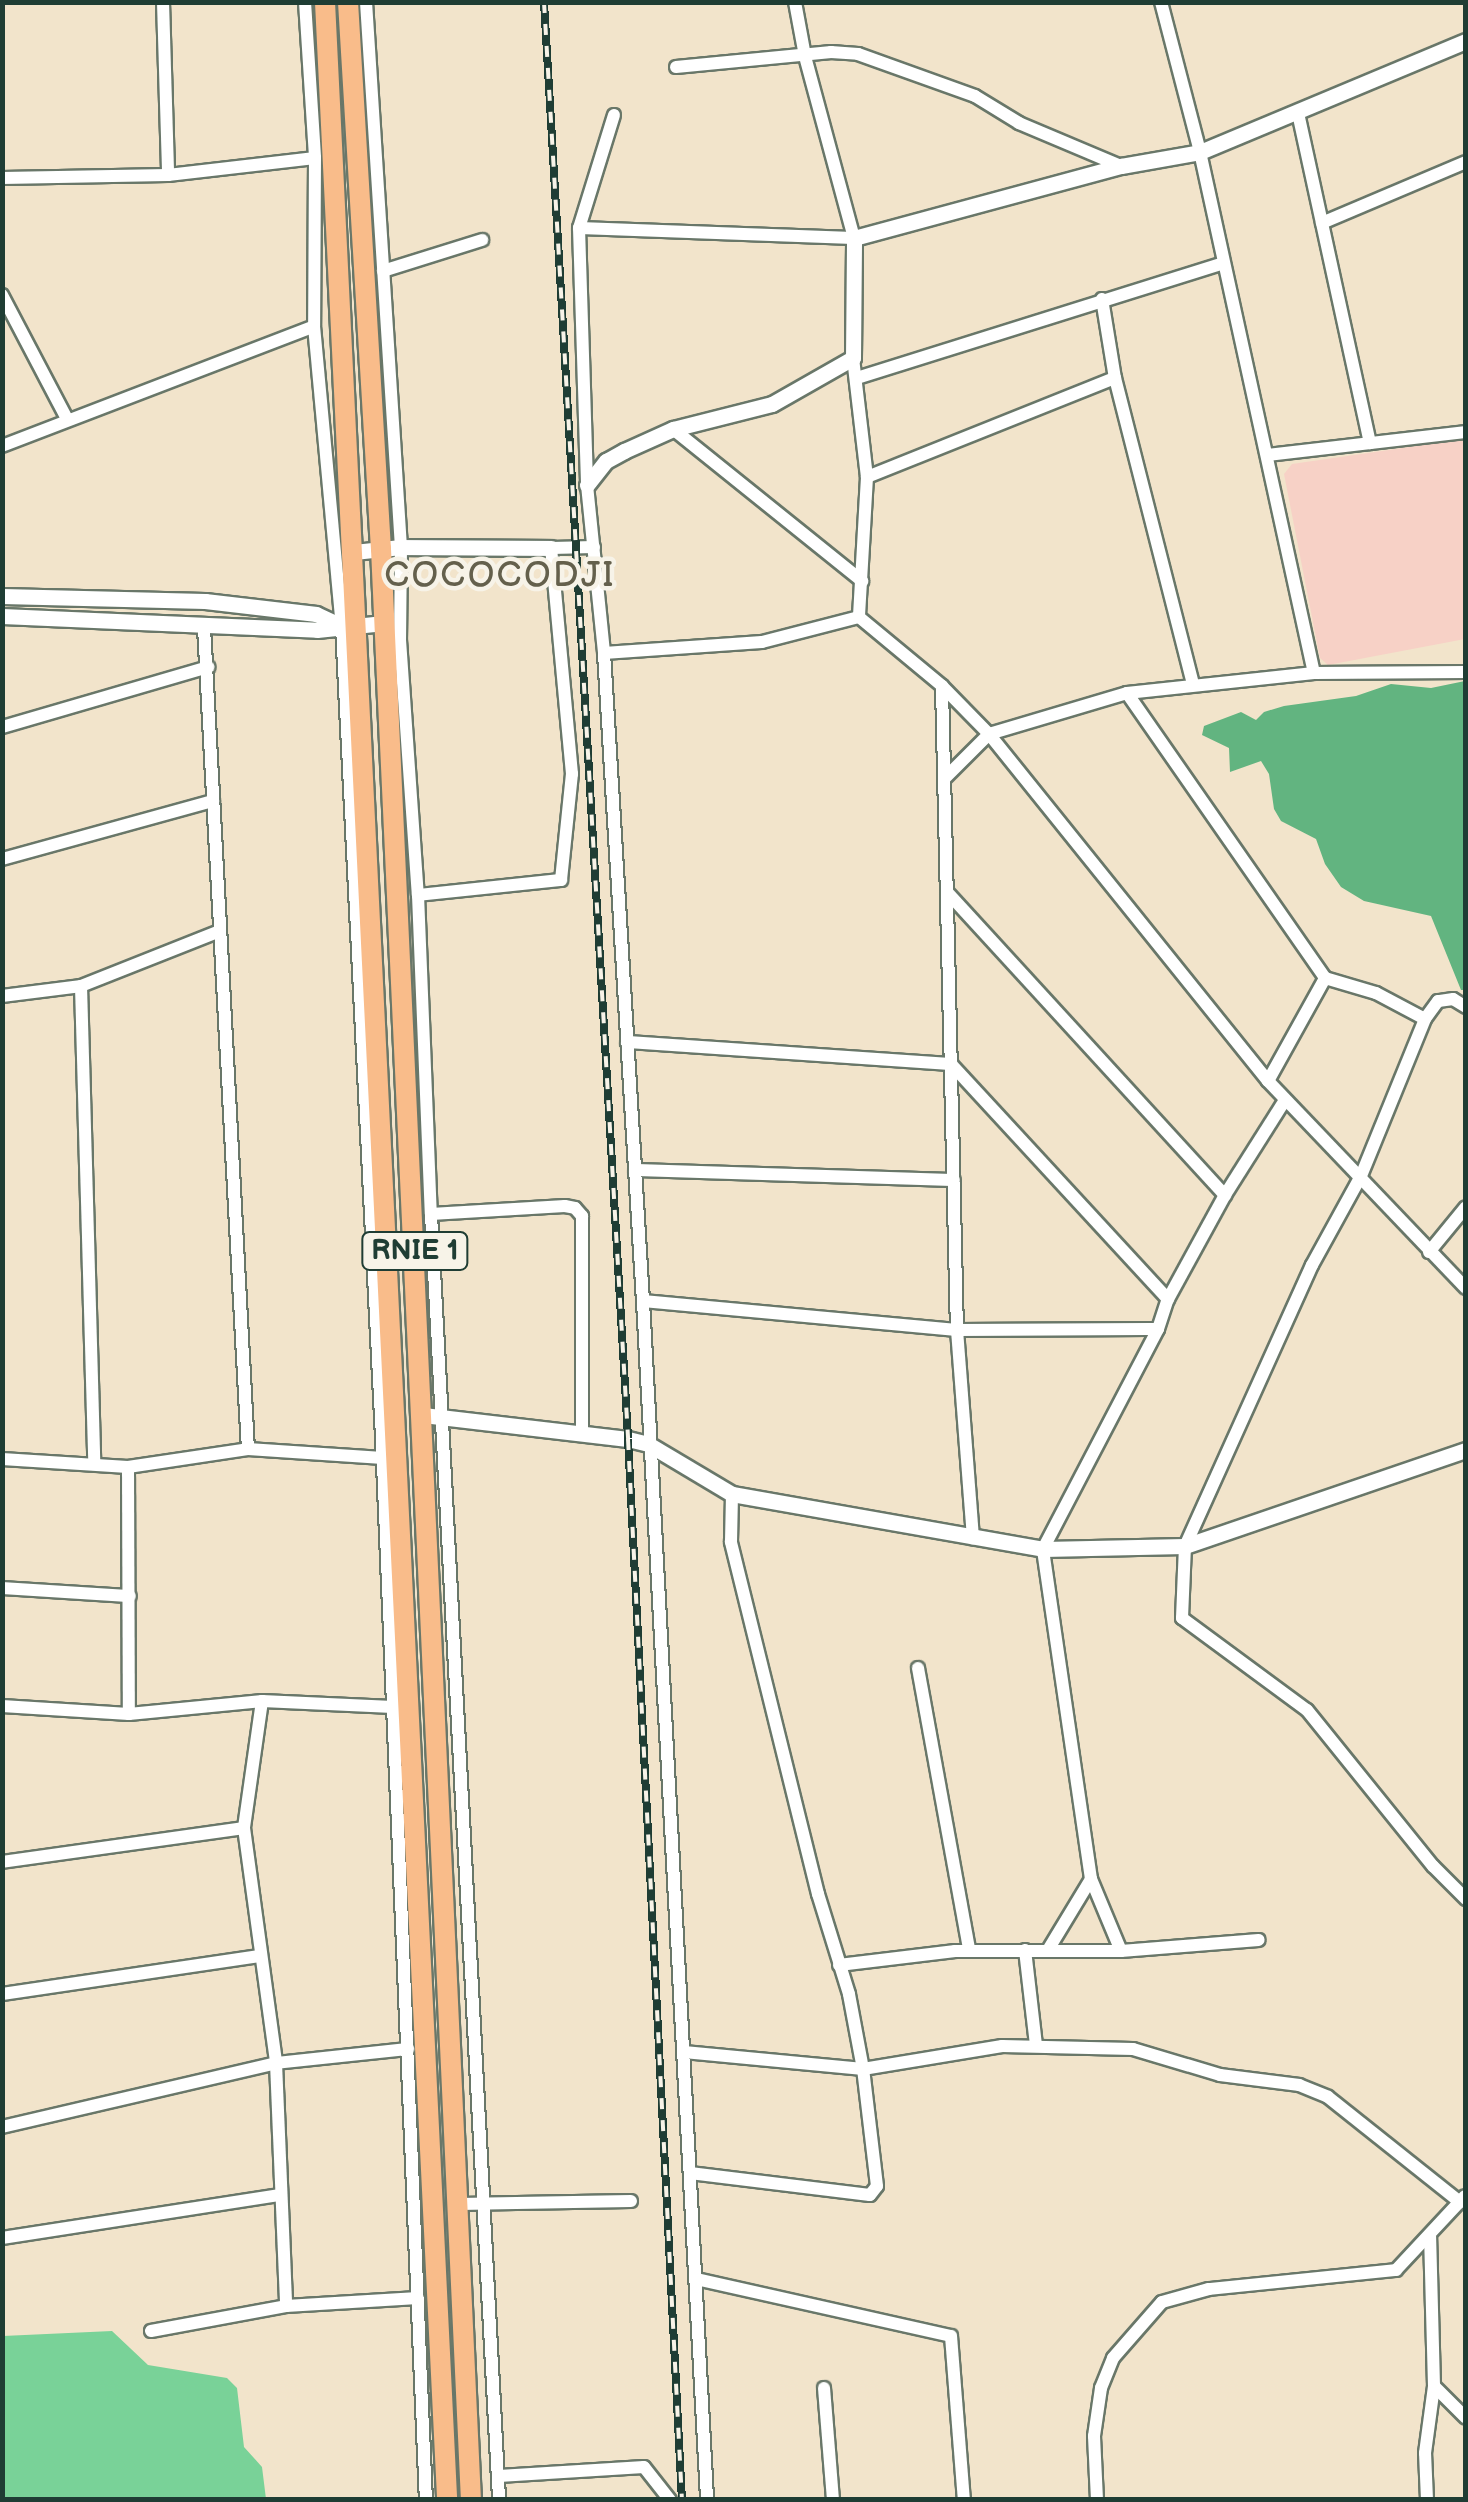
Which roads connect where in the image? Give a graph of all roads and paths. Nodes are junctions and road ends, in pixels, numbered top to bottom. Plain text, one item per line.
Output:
1 (162, 2) edge
2 (305, 2) edge
3 (325, 2) edge
4 (348, 2) edge
5 (366, 2) edge
6 (795, 2) edge
7 (1161, 2) edge
8 (1466, 41) edge
9 (805, 56) junction
10 (676, 67) dead end
11 (1298, 113) junction
12 (614, 115) dead end
13 (1200, 152) junction
14 (314, 158) junction
15 (1466, 162) edge
16 (1121, 166) junction
17 (168, 175) junction
18 (2, 178) edge
19 (1322, 223) junction
20 (579, 228) junction
21 (854, 238) junction
22 (482, 240) dead end
23 (1221, 264) junction
24 (383, 272) junction
25 (2, 295) edge
26 (1102, 300) junction
27 (314, 326) junction
28 (853, 358) junction
29 (858, 378) junction
30 (1115, 378) junction
31 (67, 419) junction
32 (673, 429) junction
33 (1466, 432) edge
34 (1370, 443) junction
35 (2, 446) edge
36 (1267, 455) junction
37 (867, 477) junction
38 (587, 485) junction
39 (594, 547) junction
40 (391, 548) junction
41 (551, 548) junction
42 (354, 552) junction
43 (862, 580) junction
44 (2, 596) edge
45 (2, 616) edge
46 (860, 617) junction
47 (392, 623) junction
48 (350, 626) junction
49 (204, 627) junction
50 (604, 653) junction
51 (208, 666) junction
52 (1466, 672) edge
53 (1314, 673) junction
54 (1194, 684) junction
55 (942, 686) junction
56 (1127, 693) junction
57 (2, 727) edge
58 (989, 734) junction
59 (945, 778) junction
60 (213, 801) junction
61 (2, 859) edge
62 (948, 893) junction
63 (418, 895) junction
64 (220, 931) junction
65 (1326, 978) junction
66 (81, 986) junction
67 (2, 996) edge
68 (1466, 1007) edge
69 (1425, 1018) junction
70 (628, 1042) junction
71 (951, 1064) junction
72 (1268, 1081) junction
73 (1285, 1100) junction
74 (635, 1170) junction
75 (1361, 1176) junction
76 (954, 1180) junction
77 (1224, 1196) junction
78 (1466, 1207) edge
79 (430, 1214) junction
80 (1429, 1252) junction
81 (1466, 1288) edge
82 (1168, 1300) junction
83 (643, 1301) junction
84 (1158, 1329) junction
85 (958, 1330) junction
86 (432, 1417) junction
87 (582, 1433) junction
88 (648, 1444) junction
89 (248, 1449) junction
90 (1466, 1450) edge
91 (2, 1458) edge
92 (383, 1458) junction
93 (94, 1464) junction
94 (128, 1468) junction
95 (732, 1494) junction
96 (973, 1538) junction
97 (1185, 1546) junction
98 (1043, 1549) junction
99 (2, 1588) edge
100 (130, 1596) junction
101 (918, 1668) dead end
102 (262, 1701) junction
103 (2, 1706) edge
104 (393, 1707) junction
105 (129, 1714) junction
106 (244, 1828) junction
107 (2, 1862) edge
108 (1091, 1879) junction
109 (1466, 1899) edge
110 (1259, 1940) dead end
111 (968, 1950) junction
112 (1025, 1950) junction
113 (1048, 1950) junction
114 (1121, 1950) junction
115 (260, 1956) junction
116 (839, 1964) junction
117 (2, 1994) edge
118 (1036, 2044) junction
119 (408, 2048) junction
120 (684, 2052) junction
121 (276, 2062) junction
122 (864, 2069) junction
123 (2, 2127) edge
124 (690, 2173) junction
125 (281, 2194) junction
126 (1463, 2198) edge
127 (631, 2201) dead end
128 (484, 2203) junction
129 (460, 2204) junction
130 (1430, 2236) junction
131 (2, 2238) edge
132 (696, 2279) junction
133 (418, 2298) junction
134 (286, 2306) junction
135 (151, 2331) dead end
136 (1434, 2386) junction
137 (824, 2388) dead end
138 (1466, 2418) edge
139 (499, 2476) junction
140 (426, 2500) edge
141 (448, 2500) edge
142 (472, 2500) edge
143 (500, 2500) edge
144 (670, 2500) edge
145 (708, 2500) edge
146 (833, 2500) edge
147 (964, 2500) edge
148 (1097, 2500) edge
149 (1427, 2500) edge

1 - 17 street
2 - 14 street
3 - 42 highway, RNIE 1
4 - 40 highway, RNIE 1
5 - 24 street
6 - 9 street
7 - 13 street
8 - 11 street
9 - 10 street
9 - 16 street
9 - 21 street
11 - 13 street
11 - 19 street
12 - 20 street
13 - 16 street
13 - 23 street
14 - 17 street
14 - 27 street
15 - 19 street
16 - 21 street
17 - 18 street
19 - 34 street
20 - 21 street
20 - 38 street
21 - 28 street
22 - 24 street
23 - 26 street
23 - 36 street
24 - 40 street
25 - 31 street
26 - 29 street
26 - 30 street
27 - 31 street
27 - 48 street
28 - 29 street
28 - 32 street
29 - 37 street
30 - 37 street
30 - 54 street
31 - 35 street
32 - 38 street
32 - 43 street
33 - 34 street
34 - 36 street
36 - 53 street
37 - 43 street
38 - 39 street
39 - 41 street
39 - 50 street
40 - 41 street
40 - 42 street
40 - 47 highway, RNIE 1
41 - 63 street
42 - 48 highway, RNIE 1
43 - 46 street
44 - 48 street
45 - 49 street
46 - 50 street
46 - 55 street
47 - 48 street
47 - 63 street
47 - 86 highway, RNIE 1
48 - 49 street
48 - 92 street
48 - 141 highway, RNIE 1
49 - 51 street
50 - 70 street
51 - 57 street
51 - 60 street
52 - 53 street
53 - 54 street
54 - 56 street
55 - 58 street
55 - 59 street
56 - 58 street
56 - 65 street
58 - 59 street
58 - 72 street
59 - 62 street
60 - 61 street
60 - 64 street
62 - 71 street
62 - 77 street
63 - 79 street
64 - 66 street
64 - 89 street
65 - 69 street
65 - 72 street
66 - 67 street
66 - 93 street
68 - 69 street
69 - 75 street
70 - 71 street
70 - 74 street
71 - 76 street
71 - 82 street
72 - 73 street
73 - 75 street
73 - 77 street
74 - 76 street
74 - 83 street
75 - 80 street
75 - 97 street
76 - 85 street
77 - 82 street
78 - 80 street
79 - 86 street
79 - 87 street
80 - 81 street
82 - 84 street
83 - 85 street
83 - 88 street
84 - 85 street
84 - 98 street
85 - 96 street
86 - 87 street
86 - 128 street
86 - 129 highway, RNIE 1
87 - 88 street
88 - 95 street
88 - 120 street
89 - 92 street
89 - 94 street
90 - 97 street
91 - 93 street
92 - 104 street
93 - 94 street
94 - 100 street
95 - 96 street
95 - 116 street
96 - 98 street
97 - 98 street
97 - 109 street
98 - 108 street
99 - 100 street
100 - 105 street
101 - 111 street
102 - 104 street
102 - 105 street
102 - 106 street
103 - 105 street
104 - 119 street
106 - 107 street
106 - 115 street
108 - 113 street
108 - 114 street
110 - 114 street
111 - 112 street
111 - 116 street
112 - 113 street
112 - 118 street
113 - 114 street
115 - 117 street
115 - 121 street
116 - 122 street
118 - 122 street
118 - 126 street
119 - 121 street
119 - 133 street
120 - 122 street
120 - 124 street
121 - 123 street
121 - 125 street
122 - 124 street
124 - 132 street
125 - 131 street
125 - 134 street
126 - 130 street
127 - 128 street
128 - 129 street
128 - 139 street
129 - 142 highway, RNIE 1
130 - 136 street
130 - 148 street
132 - 145 street
132 - 147 street
133 - 134 street
133 - 140 street
134 - 135 street
136 - 138 street
136 - 149 street
137 - 146 street
139 - 143 street
139 - 144 street

